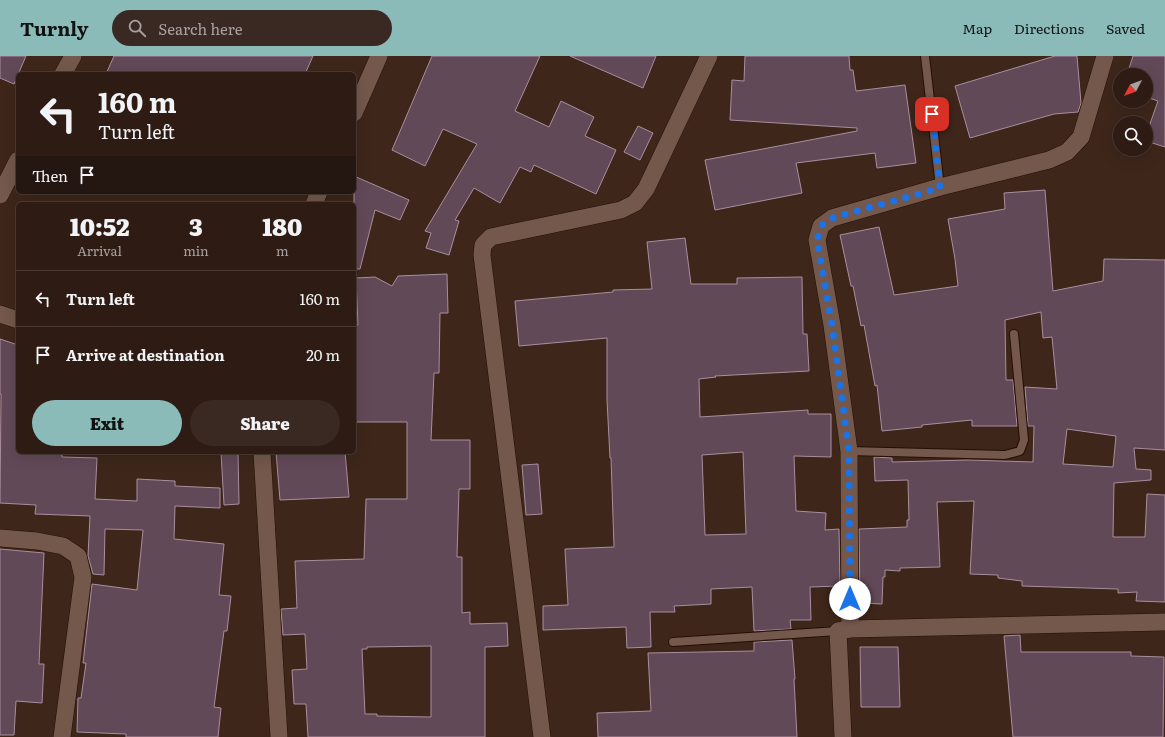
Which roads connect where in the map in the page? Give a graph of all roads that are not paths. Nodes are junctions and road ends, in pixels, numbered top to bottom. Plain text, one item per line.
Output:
1 (73, 56) edge
2 (379, 56) edge
3 (708, 56) edge
4 (926, 56) edge
5 (1104, 56) edge
6 (64, 72) edge
7 (356, 108) edge
8 (16, 164) edge
9 (940, 188) junction
10 (0, 195) edge
11 (0, 314) edge
12 (16, 319) edge
13 (1014, 334) dead end
14 (849, 451) junction
15 (262, 454) edge
16 (0, 538) edge
17 (1165, 622) edge
18 (844, 630) junction
19 (673, 642) dead end
20 (62, 737) edge
21 (279, 737) edge
22 (542, 737) edge
23 (843, 737) edge

1 - 6 street
2 - 7 street
3 - 22 street
4 - 9 lane
5 - 9 street
8 - 10 street
9 - 14 street
11 - 12 street
13 - 14 lane
14 - 18 street
15 - 21 street
16 - 20 street
17 - 18 street
18 - 19 lane
18 - 23 street

